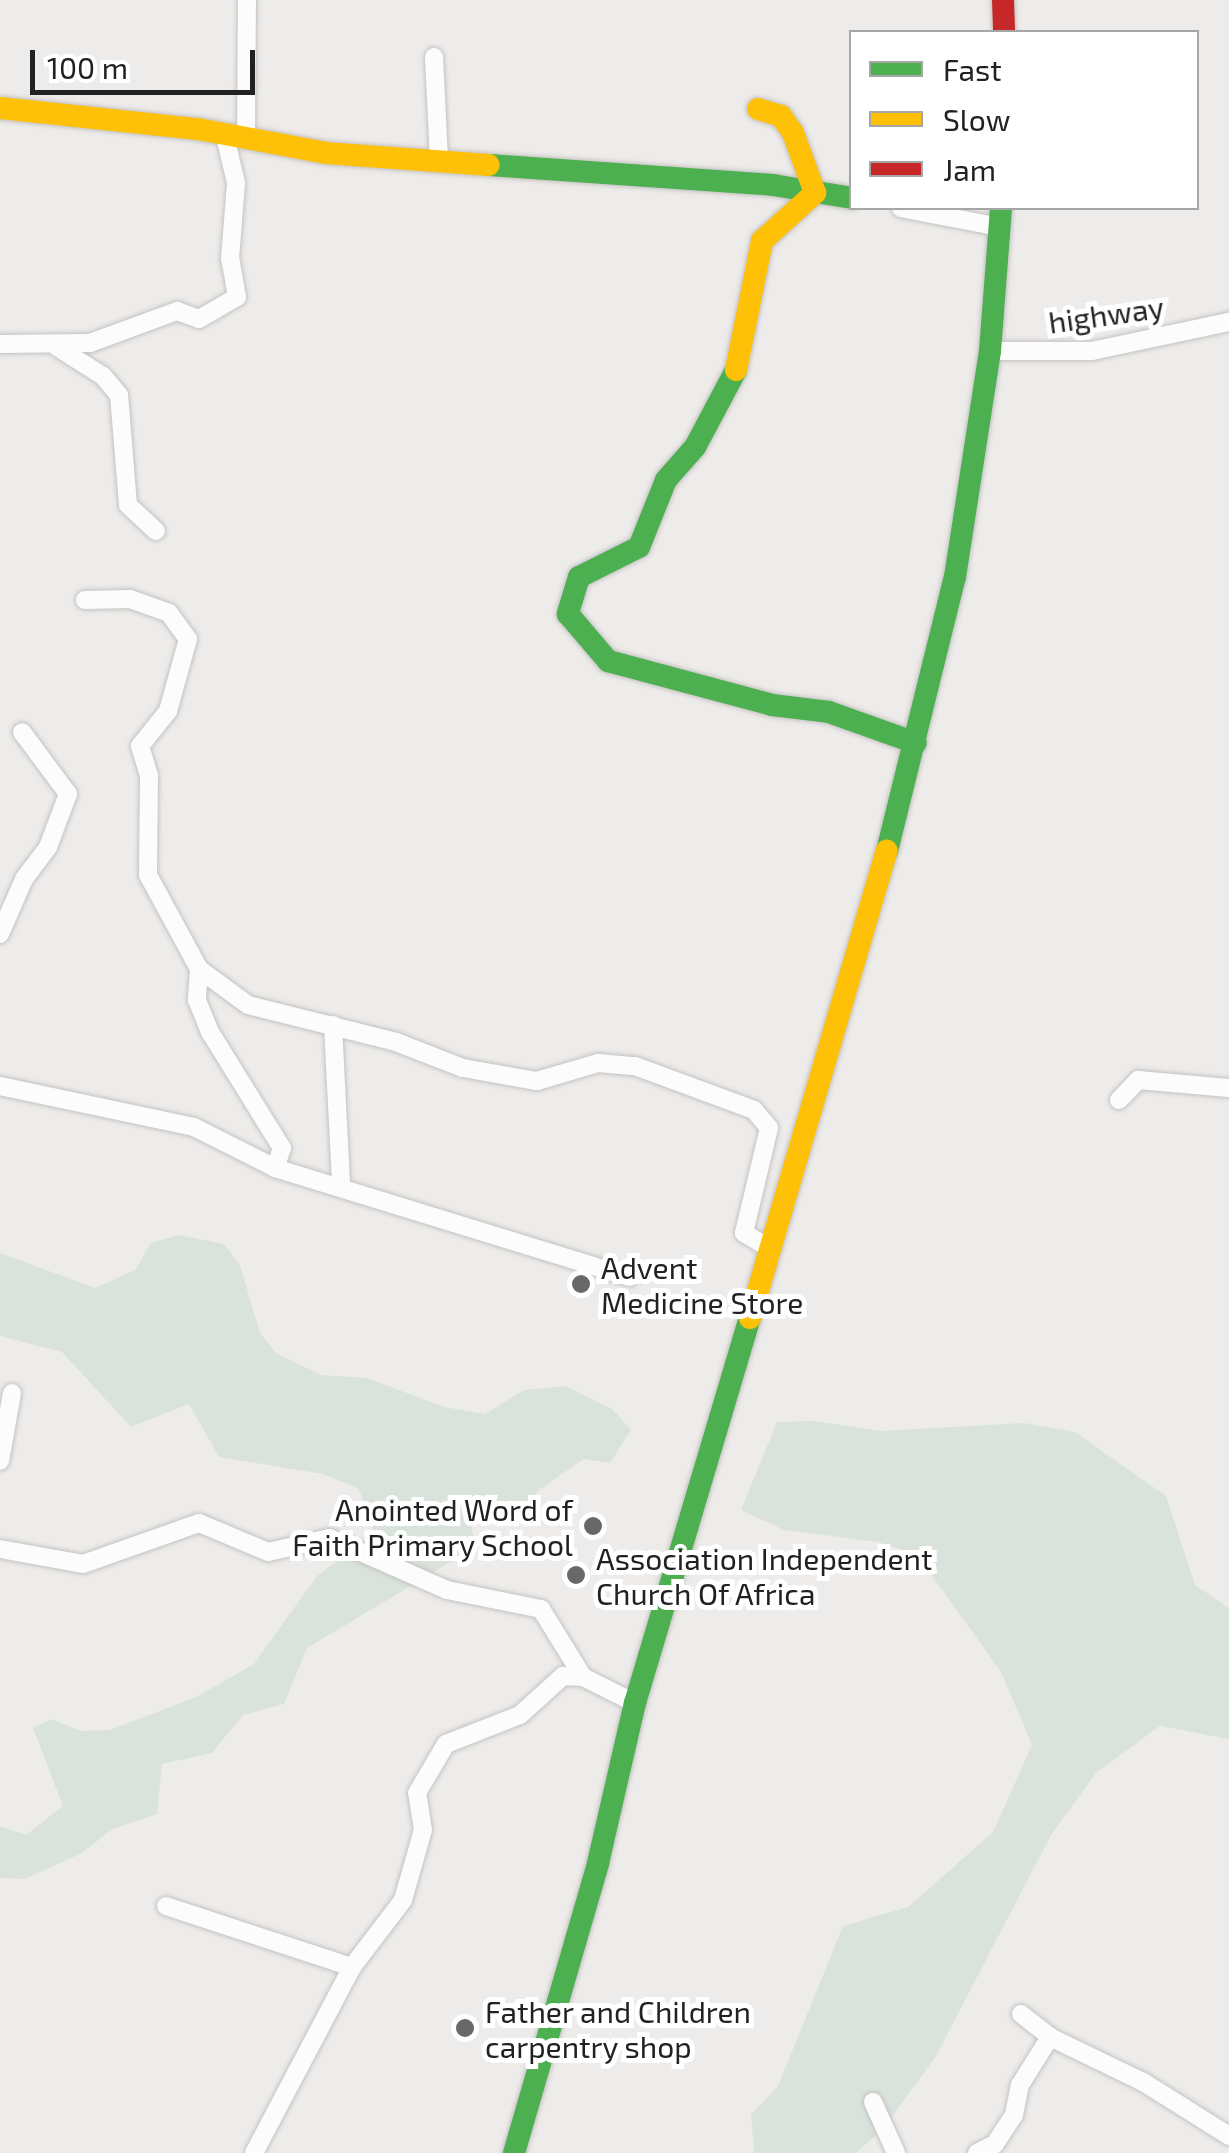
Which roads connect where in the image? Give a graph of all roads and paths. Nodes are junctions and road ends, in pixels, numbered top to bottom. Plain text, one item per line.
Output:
1 (247, 0) edge
2 (1004, 0) edge
3 (1004, 30) edge
4 (434, 57) dead end
5 (0, 108) edge
6 (758, 109) dead end
7 (236, 137) junction
8 (439, 160) junction
9 (816, 193) junction
10 (849, 198) edge
11 (923, 210) edge
12 (1001, 217) edge
13 (1229, 322) edge
14 (0, 344) edge
15 (57, 347) junction
16 (990, 351) junction
17 (156, 531) dead end
18 (84, 600) dead end
19 (22, 732) dead end
20 (916, 742) junction
21 (0, 934) edge
22 (199, 969) junction
23 (333, 1024) junction
24 (0, 1086) edge
25 (1229, 1088) edge
26 (1119, 1100) dead end
27 (276, 1168) junction
28 (341, 1185) junction
29 (768, 1247) junction
30 (630, 1277) dead end
31 (12, 1393) dead end
32 (0, 1461) edge
33 (0, 1549) edge
34 (582, 1677) junction
35 (635, 1703) junction
36 (166, 1906) dead end
37 (352, 1967) junction
38 (1021, 2014) dead end
39 (1050, 2037) junction
40 (873, 2102) dead end
41 (1229, 2136) edge
42 (254, 2153) edge
43 (514, 2153) edge
44 (896, 2153) edge
45 (976, 2153) edge

1 - 7 street
2 - 3 main road
4 - 8 street
5 - 7 main road
6 - 9 main road
7 - 8 main road
7 - 15 street
8 - 9 main road
9 - 10 main road
9 - 20 main road
11 - 12 street
12 - 16 main road
13 - 16 street, highway
14 - 15 street
15 - 17 street
16 - 20 main road
18 - 22 street
19 - 21 street
20 - 29 main road
22 - 23 street
22 - 27 street
23 - 28 street
23 - 29 street
24 - 27 street
25 - 26 street
27 - 28 street
28 - 30 street
29 - 35 main road
31 - 32 street
33 - 34 street
34 - 35 street
34 - 37 street
35 - 43 main road
36 - 37 street
37 - 42 street
38 - 39 street
39 - 41 street
39 - 45 street
40 - 44 street

